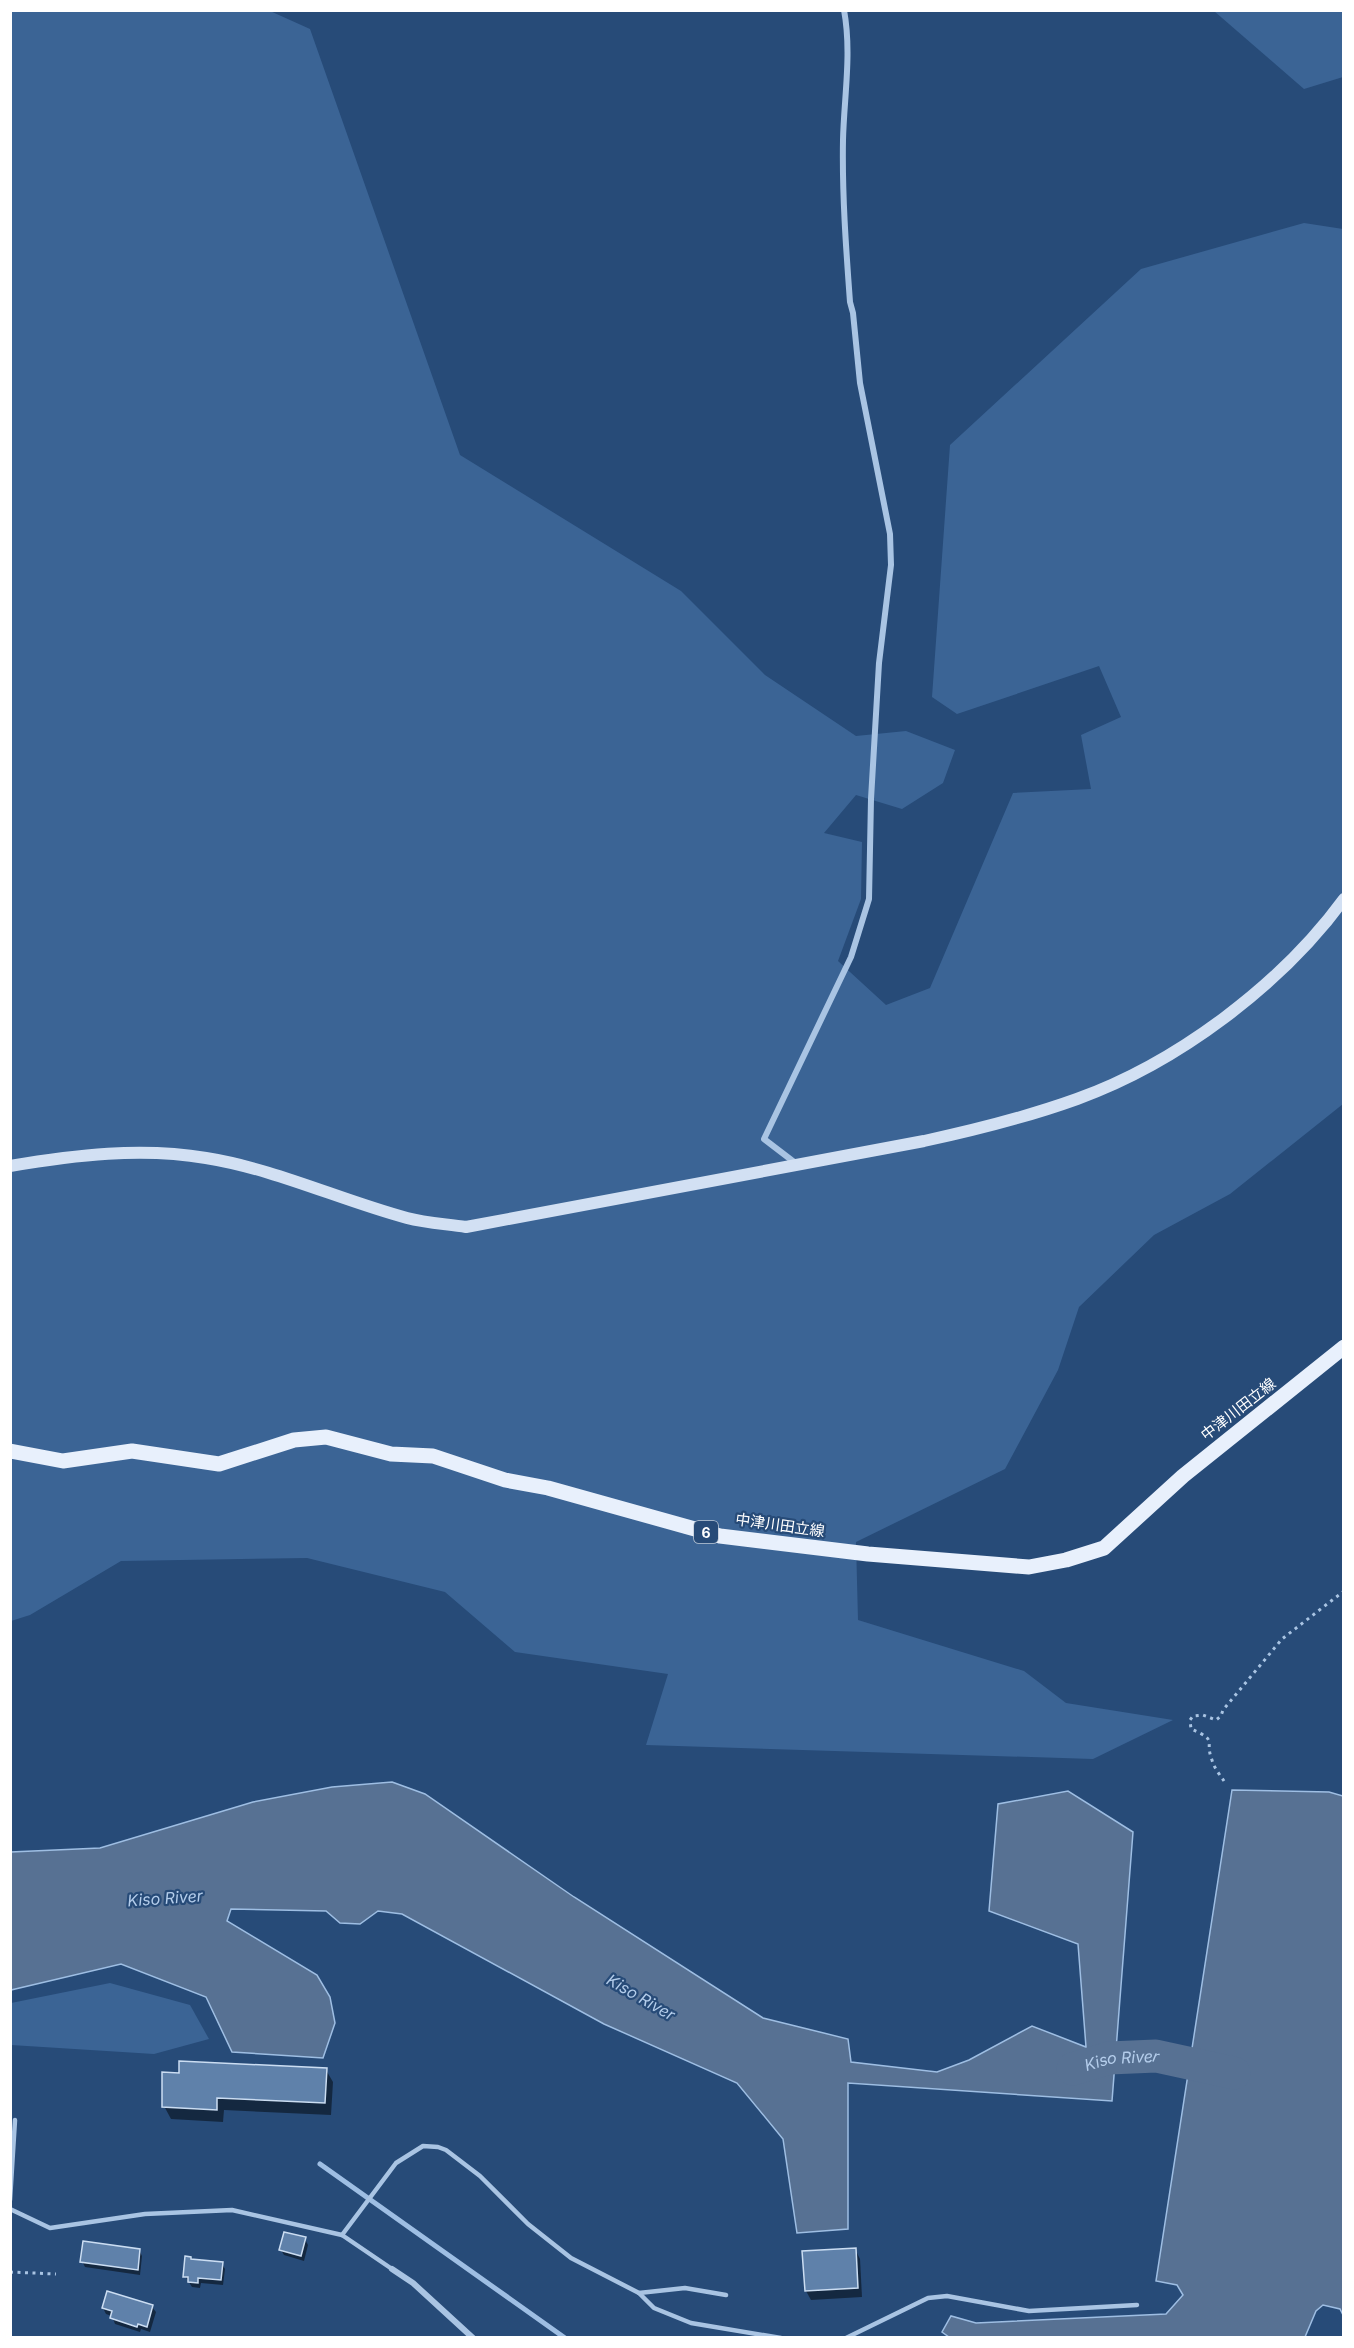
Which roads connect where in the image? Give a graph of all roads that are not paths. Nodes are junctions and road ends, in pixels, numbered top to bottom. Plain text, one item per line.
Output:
1 (844, 10) edge
2 (1344, 899) edge
3 (798, 1165) junction
4 (10, 1166) edge
5 (1344, 1347) edge
6 (10, 1451) edge
7 (15, 2120) dead end
8 (10, 2200) edge
9 (10, 2209) edge
10 (342, 2235) junction
11 (392, 2269) joint
12 (639, 2293) junction
13 (726, 2295) dead end
14 (1137, 2305) dead end
15 (473, 2337) edge
16 (781, 2337) edge
17 (846, 2337) edge

1 - 3 street
2 - 3 street
3 - 4 street
5 - 6 main road, 中津川田立線 / 6
7 - 8 lane
9 - 10 lane
10 - 11 lane
10 - 12 lane
11 - 15 street
12 - 13 lane
12 - 16 lane
14 - 17 lane

